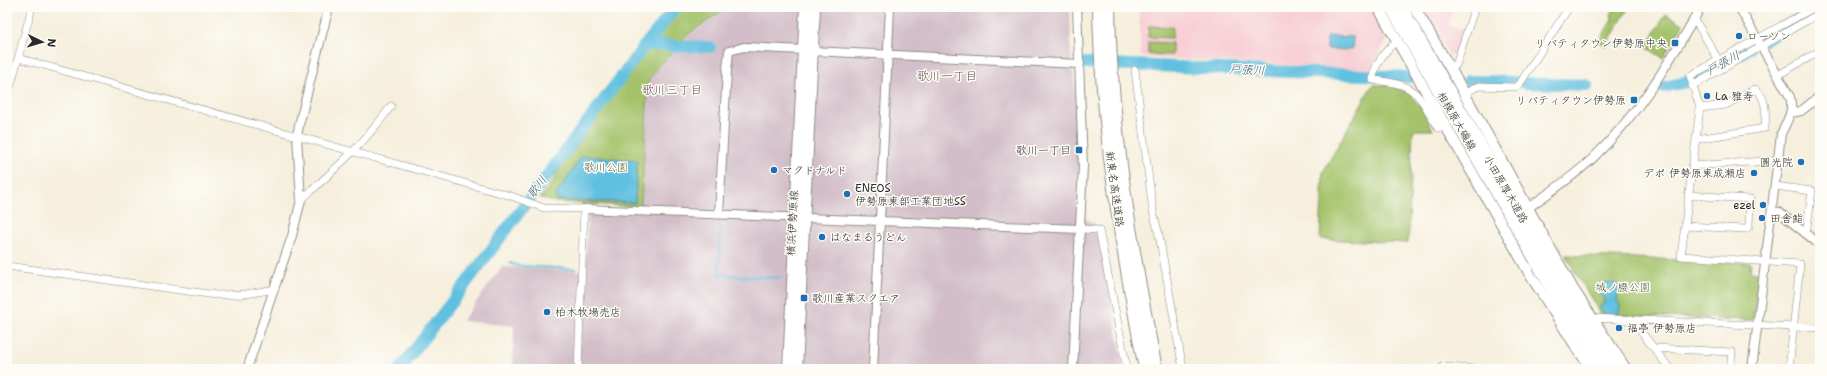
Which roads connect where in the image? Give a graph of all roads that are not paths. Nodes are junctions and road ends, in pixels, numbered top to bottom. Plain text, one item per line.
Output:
1 (32, 7) edge
2 (329, 7) edge
3 (806, 7) edge
4 (815, 7) edge
5 (890, 7) edge
6 (1077, 7) edge
7 (1099, 7) edge
8 (1109, 7) edge
9 (1378, 7) edge
10 (1391, 7) edge
11 (1401, 7) edge
12 (1414, 7) edge
13 (1475, 7) edge
14 (1569, 7) edge
15 (1702, 7) edge
16 (1815, 7) edge
17 (1741, 8) edge
18 (1820, 13) edge
19 (1693, 21) junction
20 (1397, 41) junction
21 (1759, 43) junction
22 (808, 50) junction
23 (1820, 51) edge
24 (888, 53) junction
25 (18, 58) junction
26 (1719, 61) junction
27 (1080, 64) junction
28 (1450, 68) junction
29 (1135, 70) dead end
30 (1778, 75) junction
31 (1692, 86) junction
32 (1464, 94) junction
33 (1820, 96) edge
34 (7, 99) edge
35 (391, 106) dead end
36 (1700, 108) junction
37 (1791, 113) junction
38 (1446, 128) junction
39 (297, 137) junction
40 (1696, 139) junction
41 (353, 153) junction
42 (1778, 160) junction
43 (1692, 166) junction
44 (1775, 186) junction
45 (1688, 195) junction
46 (302, 200) junction
47 (584, 208) junction
48 (1528, 208) junction
49 (1772, 210) junction
50 (719, 214) junction
51 (800, 218) junction
52 (881, 221) junction
53 (1685, 226) junction
54 (1080, 229) junction
55 (1806, 234) junction
56 (1820, 245) edge
57 (1766, 261) junction
58 (7, 266) edge
59 (275, 289) junction
60 (1592, 318) junction
61 (1631, 319) junction
62 (1758, 324) junction
63 (1794, 326) junction
64 (1820, 328) edge
65 (1654, 348) junction
66 (1443, 368) edge
67 (247, 369) edge
68 (578, 369) edge
69 (788, 369) edge
70 (797, 369) edge
71 (873, 369) edge
72 (1073, 369) edge
73 (1127, 369) edge
74 (1145, 369) edge
75 (1156, 369) edge
76 (1183, 369) edge
77 (1476, 369) edge
78 (1592, 369) edge
79 (1604, 369) edge
80 (1615, 369) edge
81 (1626, 369) edge
82 (1670, 369) edge
83 (1730, 369) edge
84 (1752, 369) edge
85 (1790, 369) edge

1 - 25 street
2 - 39 street
3 - 22 main road, 横浜伊勢原線
4 - 22 main road, 横浜伊勢原線
5 - 24 street
6 - 27 street
7 - 74 highway, 新東名高速道路
8 - 75 highway, 新東名高速道路
9 - 20 main road, 相模原大磯線
10 - 79 highway, 小田原厚木道路
11 - 80 highway, 小田原厚木道路
12 - 28 main road, 相模原大磯線
13 - 28 street
14 - 32 street
15 - 19 street
16 - 21 street
17 - 21 street
18 - 21 street
19 - 26 street
19 - 48 street
20 - 38 main road, 相模原大磯線
20 - 38 street
21 - 26 street
21 - 30 street
21 - 31 street
22 - 24 street
22 - 50 street
22 - 51 main road, 横浜伊勢原線
23 - 30 street
24 - 27 street
24 - 52 street
25 - 34 street
25 - 39 street
26 - 31 street
27 - 54 street
28 - 32 main road, 相模原大磯線
29 - 76 street
30 - 37 street
31 - 36 street
32 - 48 main road, 相模原大磯線
33 - 37 street
35 - 41 street
36 - 40 street
36 - 40 street
37 - 42 street
38 - 78 main road, 相模原大磯線
39 - 41 street
39 - 46 street
40 - 43 street
41 - 46 street
41 - 47 street
42 - 43 street
42 - 44 street
43 - 45 street
44 - 49 street
44 - 55 street
45 - 53 street
45 - 53 street
46 - 59 street
47 - 50 street
47 - 68 street
48 - 60 main road, 相模原大磯線
49 - 55 street
49 - 57 street
50 - 51 street
51 - 52 street
51 - 69 main road, 横浜伊勢原線
51 - 70 main road, 横浜伊勢原線
52 - 54 street
52 - 71 street
53 - 57 street
54 - 72 street
54 - 73 street
55 - 56 street
57 - 62 street
57 - 63 street
58 - 59 street
59 - 67 street
60 - 61 street
60 - 81 main road, 相模原大磯線
61 - 62 street
61 - 65 street
62 - 63 street
62 - 84 street
63 - 64 street
63 - 85 street
65 - 82 street
65 - 83 street
66 - 77 street

